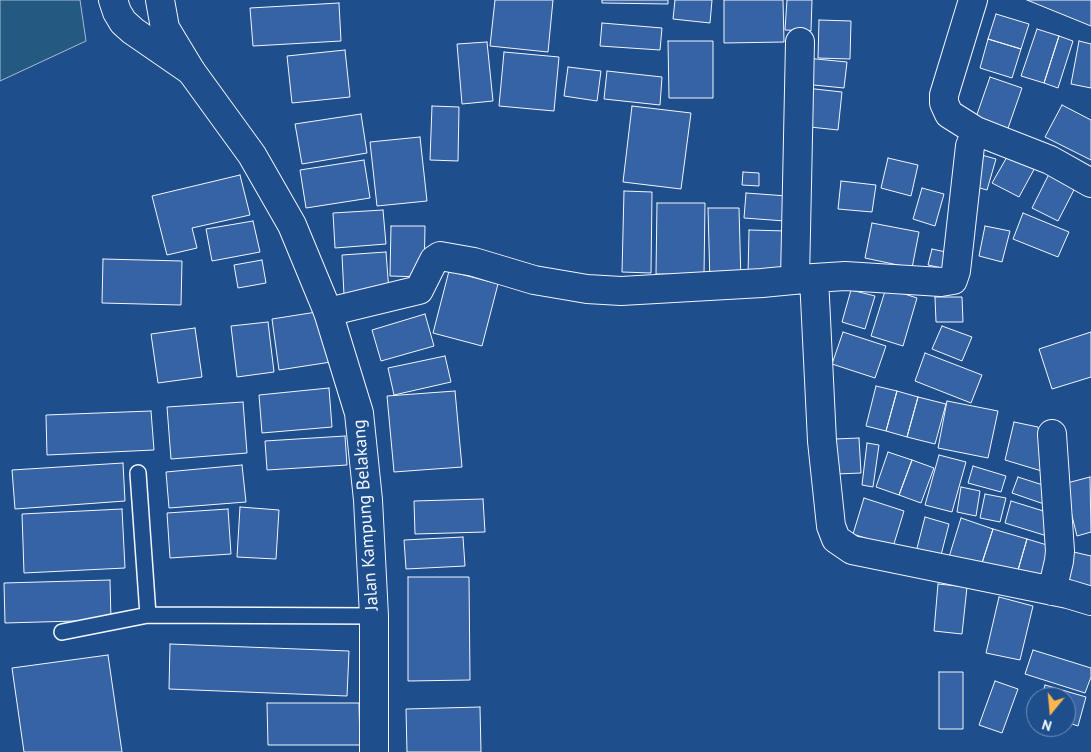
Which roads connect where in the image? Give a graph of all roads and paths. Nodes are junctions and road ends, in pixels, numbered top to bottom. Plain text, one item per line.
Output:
1 (114, 0) edge
2 (160, 0) edge
3 (973, 0) edge
4 (800, 42) dead end
5 (191, 71) junction
6 (976, 131) junction
7 (1091, 183) edge
8 (805, 279) junction
9 (328, 312) junction
10 (1052, 434) dead end
11 (138, 473) dead end
12 (1052, 591) junction
13 (1091, 601) edge
14 (148, 615) junction
15 (374, 616) junction
16 (62, 632) dead end
17 (374, 752) edge

1 - 5 street
2 - 5 street, Jalan Kampung Belakang
3 - 6 street
4 - 8 street
5 - 9 street, Jalan Kampung Belakang
6 - 7 street
6 - 8 street
8 - 9 street
8 - 12 street
9 - 15 street, Jalan Kampung Belakang
10 - 12 street
11 - 14 lane
12 - 13 street
14 - 15 lane
14 - 16 lane
15 - 17 street, Jalan Kampung Belakang

